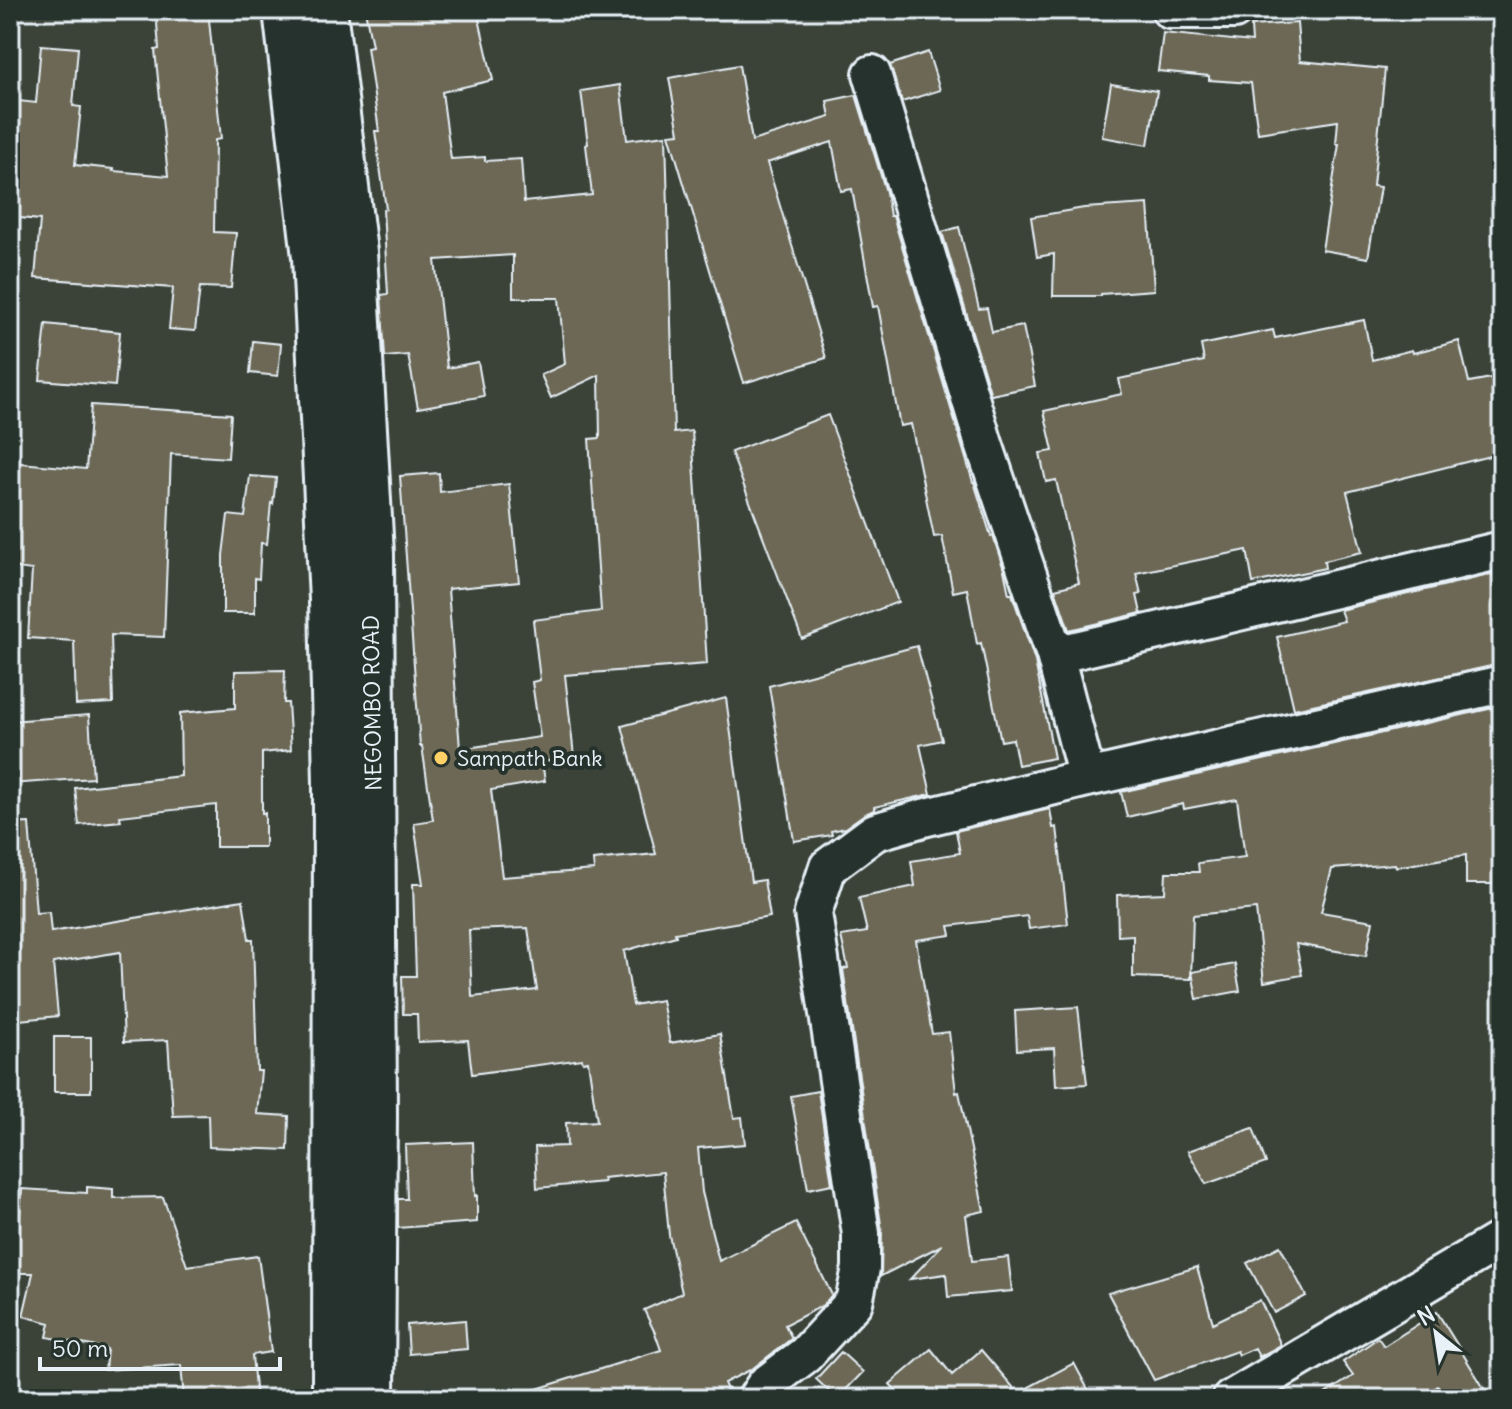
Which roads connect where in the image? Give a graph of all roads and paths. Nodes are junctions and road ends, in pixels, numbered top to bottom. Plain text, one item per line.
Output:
1 (286, 10) edge
2 (324, 10) edge
3 (1170, 10) edge
4 (1234, 10) edge
5 (872, 74) dead end
6 (1502, 550) edge
7 (1055, 655) junction
8 (1502, 684) edge
9 (1087, 778) junction
10 (1502, 1239) edge
11 (335, 1399) edge
12 (372, 1399) edge
13 (756, 1399) edge
14 (1231, 1399) edge

1 - 11 highway, NEGOMBO ROAD
2 - 12 highway, NEGOMBO ROAD
3 - 4 street
5 - 7 street
6 - 7 street
7 - 9 street
8 - 9 street
9 - 13 street
10 - 14 street

